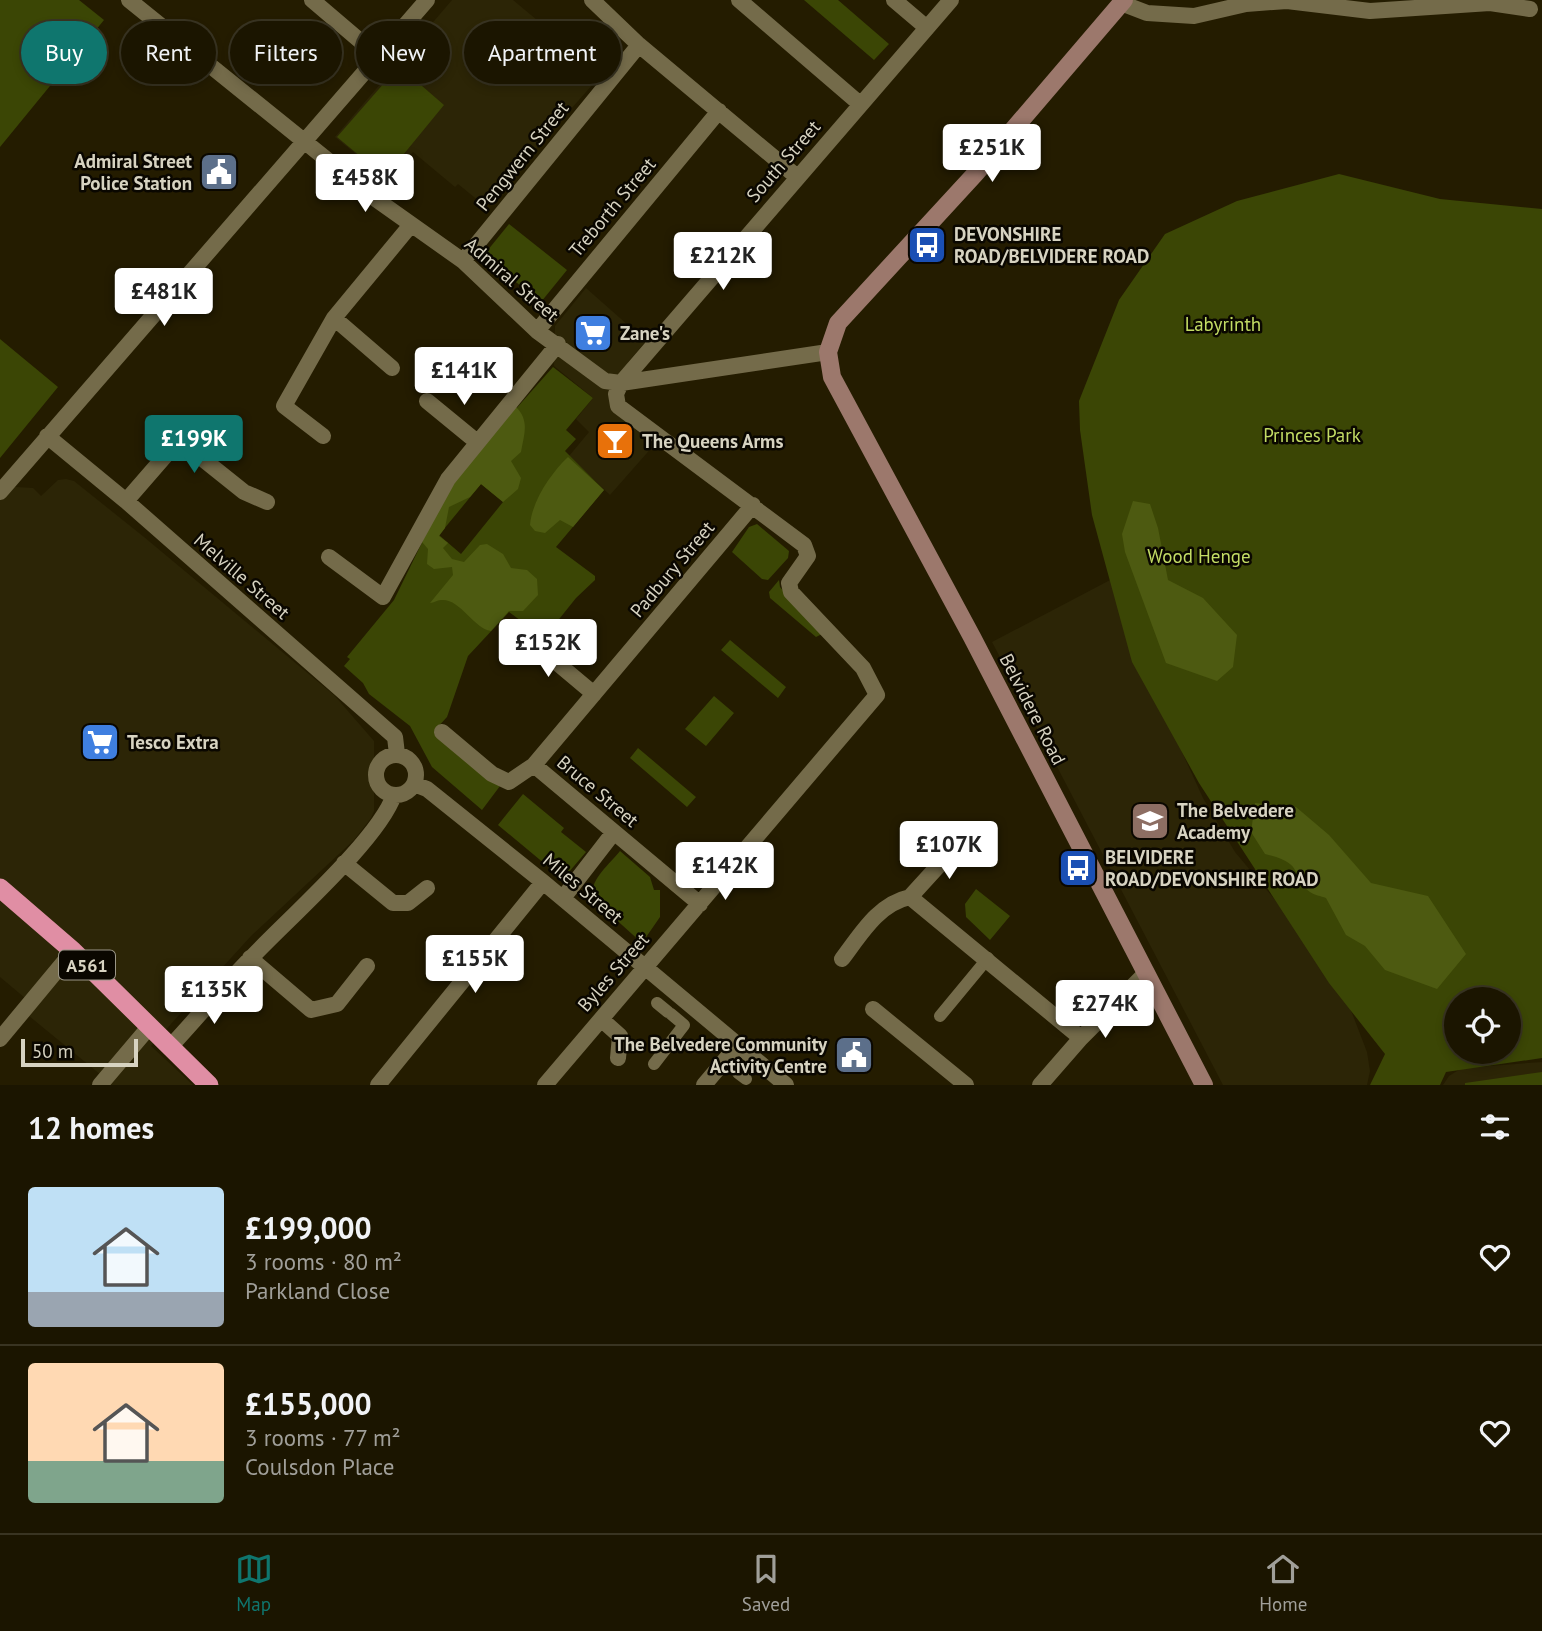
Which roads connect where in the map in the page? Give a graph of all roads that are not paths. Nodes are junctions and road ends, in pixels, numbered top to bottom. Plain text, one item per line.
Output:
1 (129, 0) edge
2 (312, 0) edge
3 (427, 0) edge
4 (592, 0) edge
5 (739, 0) edge
6 (894, 0) edge
7 (951, 0) edge
8 (1122, 2) edge
9 (1530, 9) dead end
10 (409, 21) edge
11 (927, 28) junction
12 (356, 37) edge
13 (639, 45) junction
14 (356, 82) edge
15 (860, 104) junction
16 (719, 111) junction
17 (302, 141) junction
18 (796, 176) junction
19 (410, 226) junction
20 (463, 261) junction
21 (334, 318) junction
22 (537, 331) junction
23 (558, 344) junction
24 (828, 352) junction
25 (392, 368) dead end
26 (621, 383) junction
27 (428, 401) dead end
28 (47, 436) junction
29 (323, 436) dead end
30 (477, 442) junction
31 (0, 492) edge
32 (126, 501) junction
33 (267, 502) dead end
34 (753, 505) junction
35 (329, 557) dead end
36 (526, 636) dead end
37 (594, 694) junction
38 (442, 732) dead end
39 (397, 754) junction
40 (534, 765) junction
41 (414, 784) junction
42 (394, 795) junction
43 (614, 832) junction
44 (961, 842) dead end
45 (344, 863) junction
46 (543, 881) junction
47 (0, 888) edge
48 (427, 888) dead end
49 (910, 897) junction
50 (563, 898) junction
51 (700, 904) junction
52 (73, 951) junction
53 (250, 958) junction
54 (988, 958) junction
55 (842, 959) dead end
56 (367, 966) dead end
57 (646, 967) junction
58 (1146, 973) junction
59 (655, 1001) dead end
60 (873, 1009) dead end
61 (940, 1016) dead end
62 (601, 1019) junction
63 (150, 1027) junction
64 (1081, 1038) junction
65 (0, 1039) edge
66 (737, 1046) junction
67 (170, 1047) junction
68 (618, 1058) dead end
69 (654, 1064) dead end
70 (550, 1083) edge
71 (100, 1085) edge
72 (209, 1085) edge
73 (378, 1085) edge
74 (704, 1085) edge
75 (786, 1085) edge
76 (966, 1085) edge
77 (1040, 1085) edge
78 (1204, 1085) edge

1 - 17 street, Admiral Street
2 - 12 street
3 - 10 street
4 - 13 street
5 - 15 street
6 - 11 street
7 - 11 street, South Street
8 - 9 street
8 - 24 main road
11 - 15 street, South Street
13 - 16 street
13 - 20 street, Pengwern Street
14 - 17 street
15 - 18 street, South Street
16 - 18 street
16 - 22 street, Treborth Street
17 - 19 street, Admiral Street
17 - 28 street
18 - 26 street, South Street
19 - 20 street, Admiral Street
19 - 21 street
20 - 22 street, Admiral Street
21 - 25 street
21 - 29 street
22 - 23 street, Admiral Street
23 - 26 street, Admiral Street
23 - 30 street
24 - 26 street
24 - 58 main road, Belvidere Road
26 - 34 street
27 - 30 street
28 - 31 street
28 - 32 street, Melville Street
30 - 35 street
32 - 33 street
32 - 39 street, Melville Street
34 - 37 street, Padbury Street
34 - 51 street, Byles Street
36 - 37 street
37 - 40 street, Padbury Street
38 - 40 street, Padbury Street
39 - 41 street, Melville Street
39 - 42 street
40 - 43 street, Bruce Street
41 - 42 street
41 - 46 street, Miles Street
42 - 45 street
43 - 50 street
43 - 51 street, Bruce Street
44 - 49 street
45 - 48 street
45 - 53 street
46 - 50 street, Miles Street
46 - 73 street
47 - 52 highway, A561
49 - 54 street
49 - 55 street
50 - 57 street, Miles Street
51 - 57 street, Byles Street
52 - 63 highway, A561
52 - 65 street
53 - 56 street
53 - 67 street
54 - 61 street
54 - 64 street
57 - 62 street, Byles Street
57 - 66 street, Miles Street
58 - 64 street
58 - 78 main road, Belvidere Road
59 - 69 street
60 - 76 street
62 - 68 street
62 - 70 street, Byles Street
63 - 67 highway, A561
63 - 71 street
64 - 77 street
66 - 74 street
66 - 75 street, Miles Street
67 - 72 highway, A561

